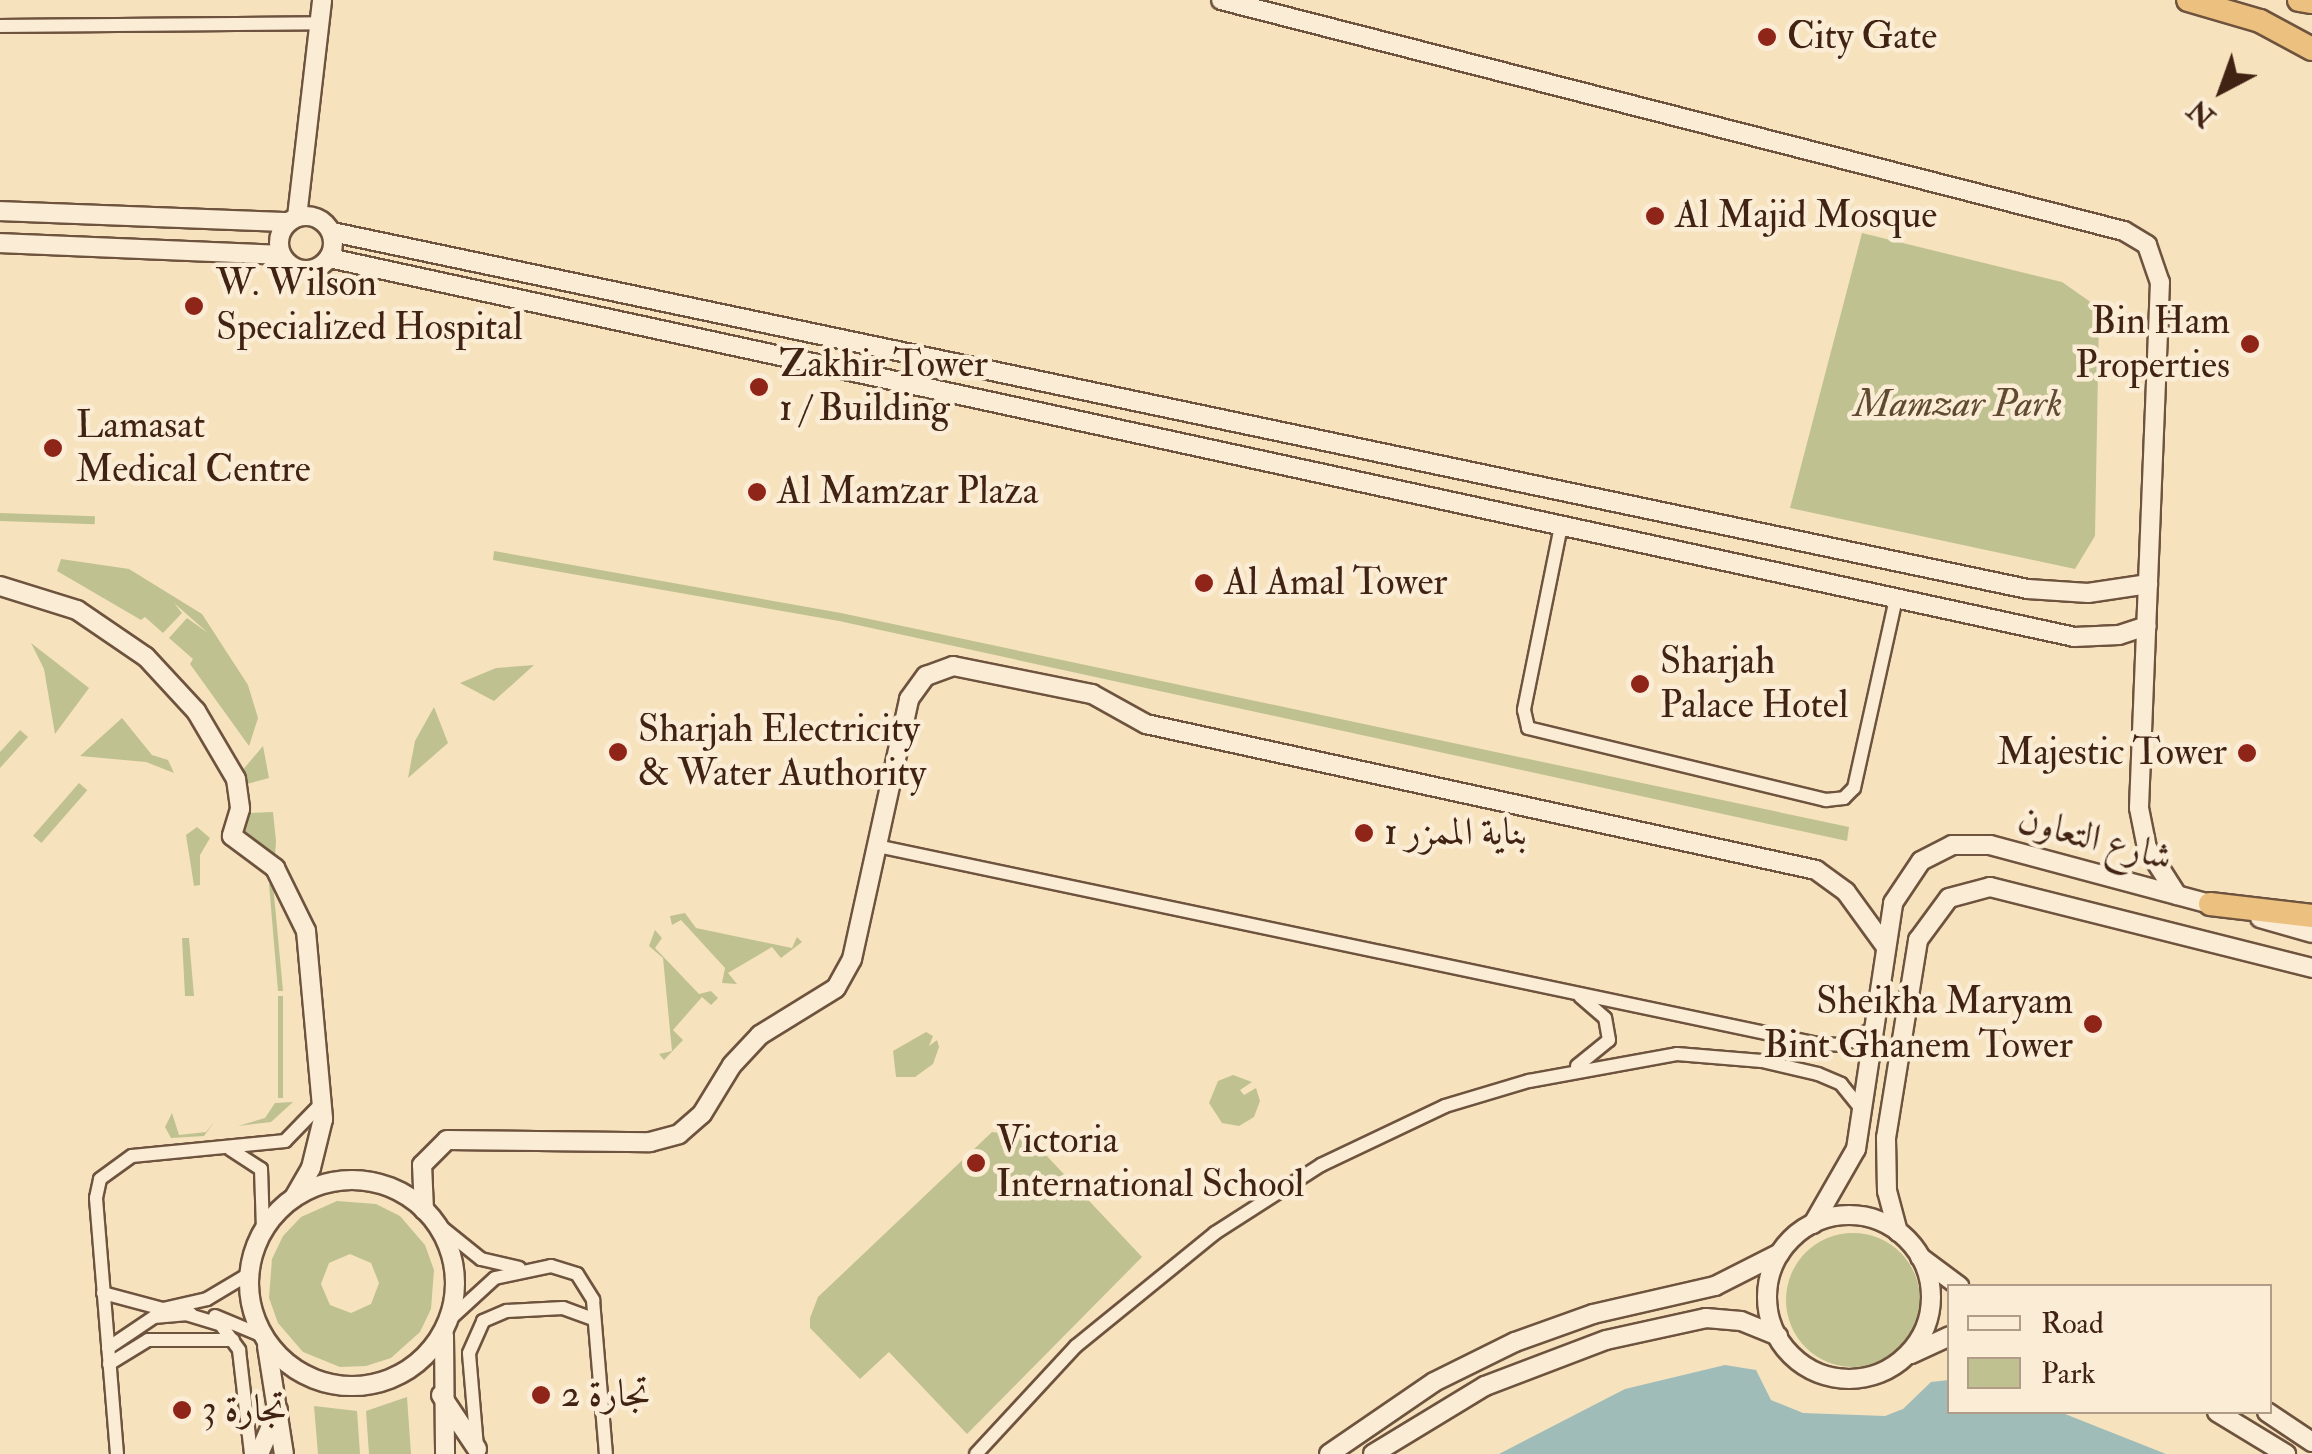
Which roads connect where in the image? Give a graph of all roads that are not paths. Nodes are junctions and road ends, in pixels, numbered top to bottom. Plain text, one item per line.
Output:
1 (322, 0) edge
2 (1221, 0) edge
3 (2188, 0) edge
4 (2300, 0) edge
5 (2312, 2) edge
6 (319, 23) junction
7 (0, 26) edge
8 (2312, 49) edge
9 (0, 212) edge
10 (292, 220) junction
11 (332, 232) junction
12 (0, 243) edge
13 (282, 255) junction
14 (329, 258) junction
15 (1560, 526) junction
16 (2148, 584) junction
17 (0, 586) edge
18 (1896, 598) junction
19 (2147, 626) junction
20 (876, 846) junction
21 (2177, 895) junction
22 (2210, 904) junction
23 (1892, 913) junction
24 (2312, 916) edge
25 (1925, 923) junction
26 (2312, 933) edge
27 (1886, 947) junction
28 (2312, 968) edge
29 (1573, 991) junction
30 (1631, 1004) junction
31 (1874, 1028) junction
32 (1609, 1032) junction
33 (1634, 1059) junction
34 (1557, 1076) junction
35 (322, 1103) junction
36 (1863, 1111) junction
37 (223, 1147) junction
38 (294, 1196) junction
39 (429, 1216) junction
40 (1812, 1224) junction
41 (263, 1230) junction
42 (1898, 1232) junction
43 (1780, 1252) junction
44 (1920, 1257) junction
45 (526, 1269) junction
46 (248, 1274) junction
47 (1956, 1284) edge
48 (104, 1293) junction
49 (164, 1312) junction
50 (186, 1314) junction
51 (594, 1320) junction
52 (446, 1325) junction
53 (1778, 1336) junction
54 (1947, 1337) edge
55 (264, 1338) junction
56 (234, 1341) junction
57 (108, 1348) junction
58 (1906, 1356) junction
59 (110, 1364) junction
60 (440, 1394) junction
61 (280, 1405) junction
62 (2220, 1414) edge
63 (2271, 1414) edge
64 (2312, 1442) edge
65 (478, 1451) edge
66 (117, 1454) edge
67 (251, 1454) edge
68 (259, 1454) edge
69 (284, 1454) edge
70 (445, 1454) edge
71 (606, 1454) edge
72 (976, 1454) edge
73 (1329, 1454) edge
74 (1373, 1454) edge
75 (2286, 1454) edge

1 - 6 street
2 - 16 street
3 - 8 highway
4 - 5 highway
6 - 7 street
6 - 10 street
9 - 10 street
10 - 11 street
10 - 13 street
11 - 14 street
11 - 16 street
12 - 13 street
13 - 14 street
14 - 15 street
15 - 18 street
15 - 18 street
16 - 19 street
17 - 35 street
18 - 19 street
19 - 21 street
20 - 27 street
20 - 29 street
20 - 39 street
21 - 22 street, شارع التعاون
21 - 23 street, شارع التعاون
22 - 24 highway
22 - 26 street, شارع التعاون
23 - 25 street
23 - 27 street, شارع التعاون
25 - 28 street, شارع التعاون
25 - 42 street
27 - 31 street, شارع التعاون
29 - 30 street
29 - 32 street
30 - 31 street
30 - 32 street
31 - 36 street, شارع التعاون
32 - 33 street
32 - 34 street
33 - 34 street
33 - 36 street
34 - 72 street
35 - 37 street
35 - 38 street
36 - 40 street, شارع التعاون
37 - 41 street
37 - 48 street
38 - 39 street
38 - 41 street
39 - 45 street
39 - 52 street
40 - 42 street
40 - 43 street
41 - 46 street
42 - 44 street
43 - 53 street
43 - 73 street
44 - 47 street
44 - 58 street
45 - 51 street
45 - 52 street
46 - 49 street
46 - 55 street
48 - 49 street
48 - 57 street
49 - 50 street
49 - 57 street
50 - 55 street
50 - 56 street
51 - 65 street
51 - 71 street
52 - 55 street
52 - 60 street
53 - 58 street
53 - 74 street
54 - 58 street
55 - 61 street
56 - 59 street
56 - 67 street
57 - 59 street
59 - 66 street
60 - 65 street
60 - 70 street
61 - 68 street
61 - 69 street
62 - 75 street
63 - 64 street

